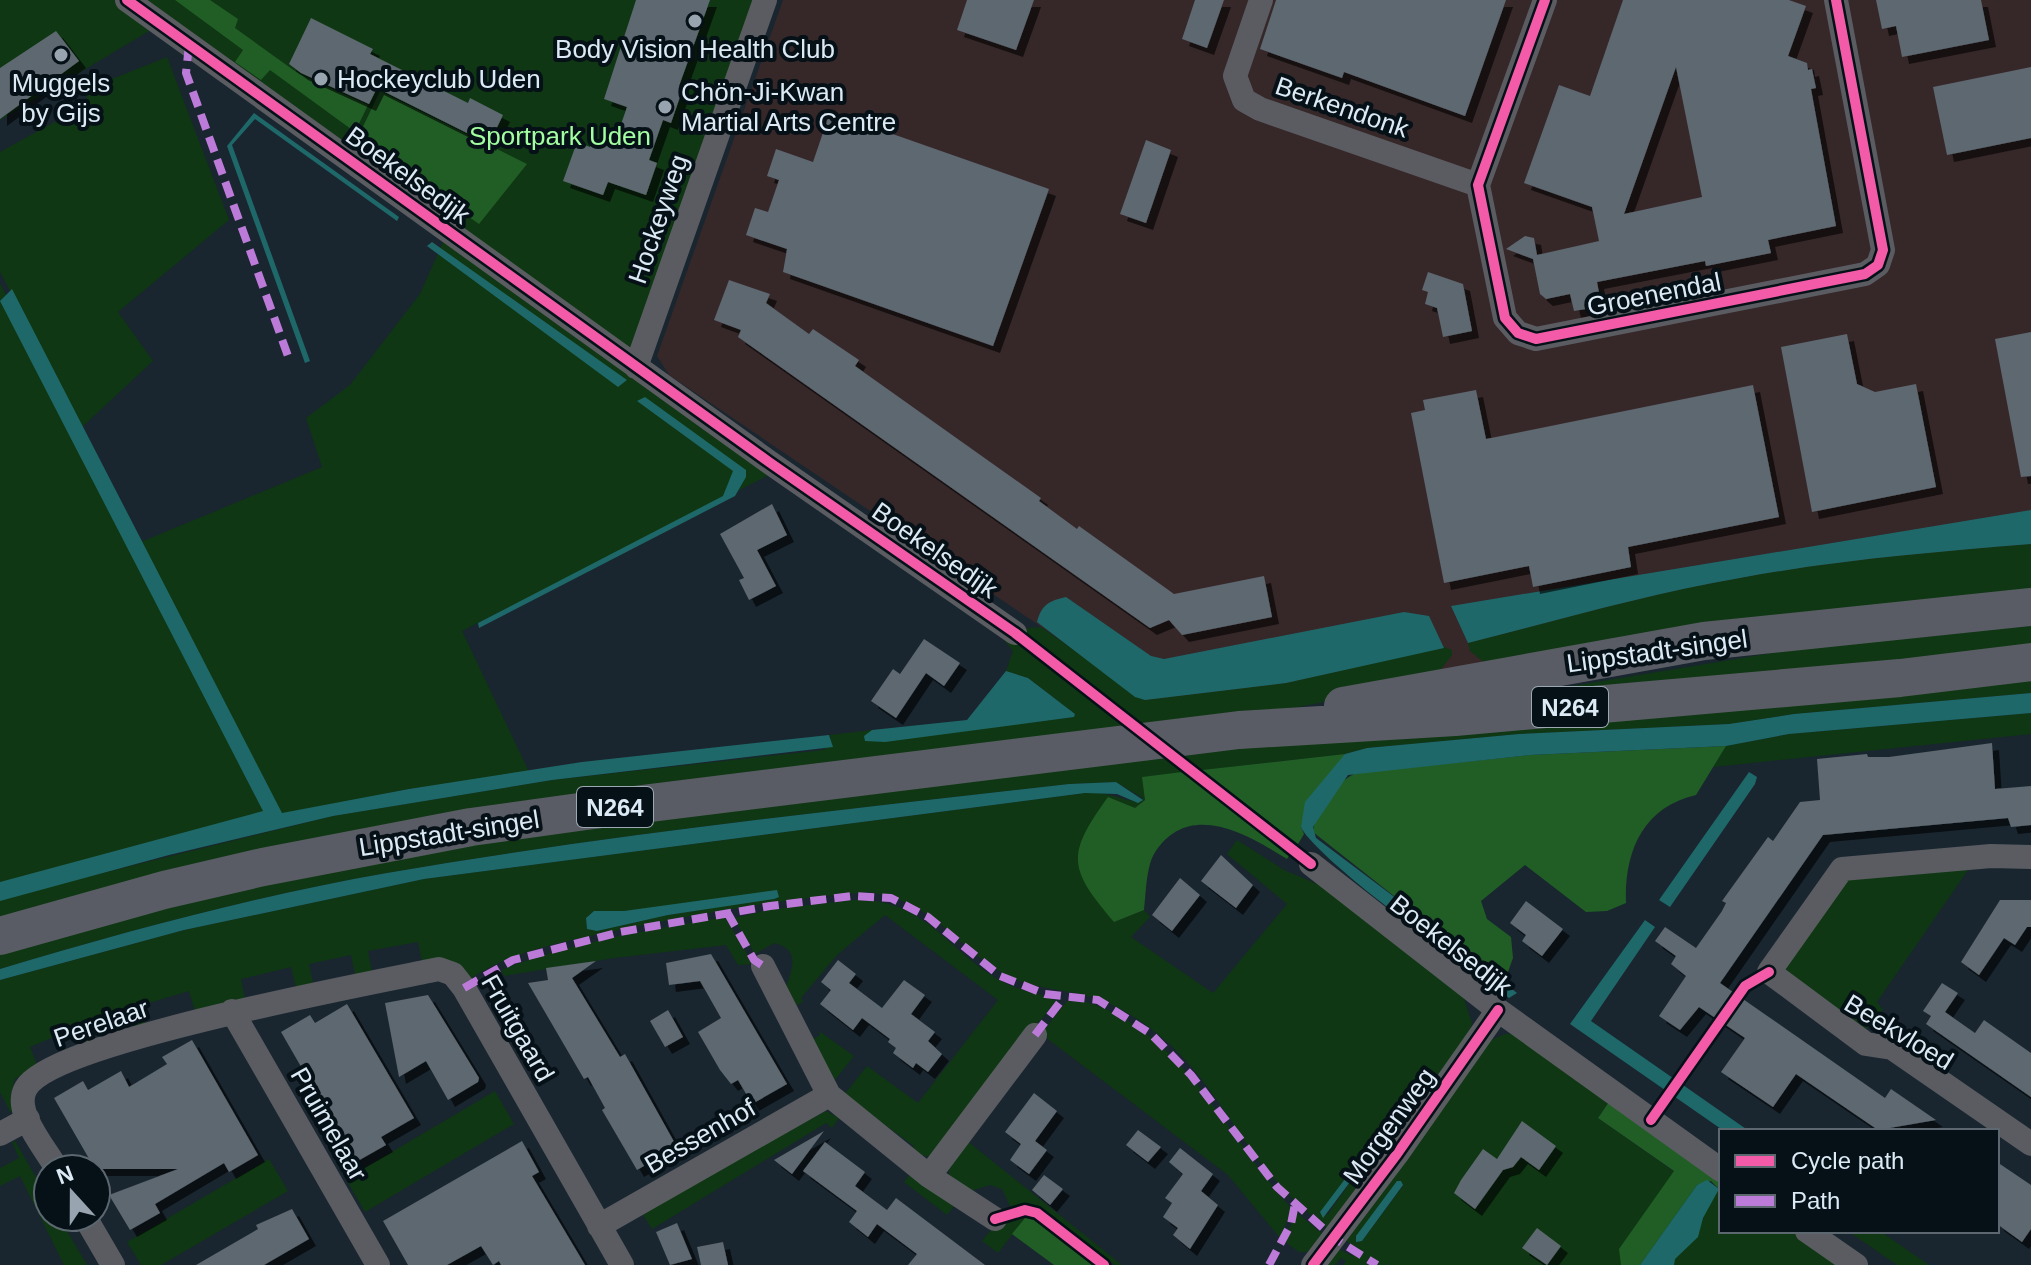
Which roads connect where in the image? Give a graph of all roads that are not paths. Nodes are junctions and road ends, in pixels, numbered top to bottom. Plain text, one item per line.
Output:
1 (127, 0) edge
2 (765, 0) edge
3 (1261, 0) edge
4 (1545, 0) edge
5 (1836, 0) edge
6 (1478, 185) junction
7 (636, 367) junction
8 (2031, 607) edge
9 (1015, 633) dead end
10 (2031, 662) edge
11 (1239, 730) junction
12 (2031, 857) edge
13 (1311, 864) dead end
14 (0, 936) edge
15 (763, 966) dead end
16 (1498, 1010) junction
17 (232, 1011) junction
18 (1035, 1035) dead end
19 (829, 1095) junction
20 (28, 1119) junction
21 (0, 1134) edge
22 (2031, 1144) edge
23 (48, 1153) edge
24 (1719, 1169) edge
25 (929, 1176) junction
26 (995, 1219) dead end
27 (599, 1226) junction
28 (94, 1233) edge
29 (1810, 1233) edge
30 (113, 1265) edge
31 (378, 1265) edge
32 (622, 1265) edge
33 (1313, 1265) edge
34 (1856, 1265) edge

1 - 7 street, Boekelsedijk
2 - 7 street, Hockeyweg
3 - 6 street, Berkendonk
4 - 6 street
5 - 6 street, Groenendal
7 - 9 street, Boekelsedijk
8 - 11 main road, Lippstadt-singel / N264
10 - 11 main road, Lippstadt-singel / N264
11 - 14 main road, Lippstadt-singel / N264
12 - 22 street, Beekvloed
13 - 16 street, Boekelsedijk
15 - 19 street
16 - 24 street, Boekelsedijk
16 - 33 street, Morgenweg
17 - 20 street, Perelaar
17 - 27 street, Fruitgaard
17 - 31 street, Pruimelaar
18 - 25 street
19 - 25 street
19 - 27 street, Bessenhof
20 - 21 street
20 - 23 street
25 - 26 street
27 - 32 street, Fruitgaard
28 - 30 street
29 - 34 street

